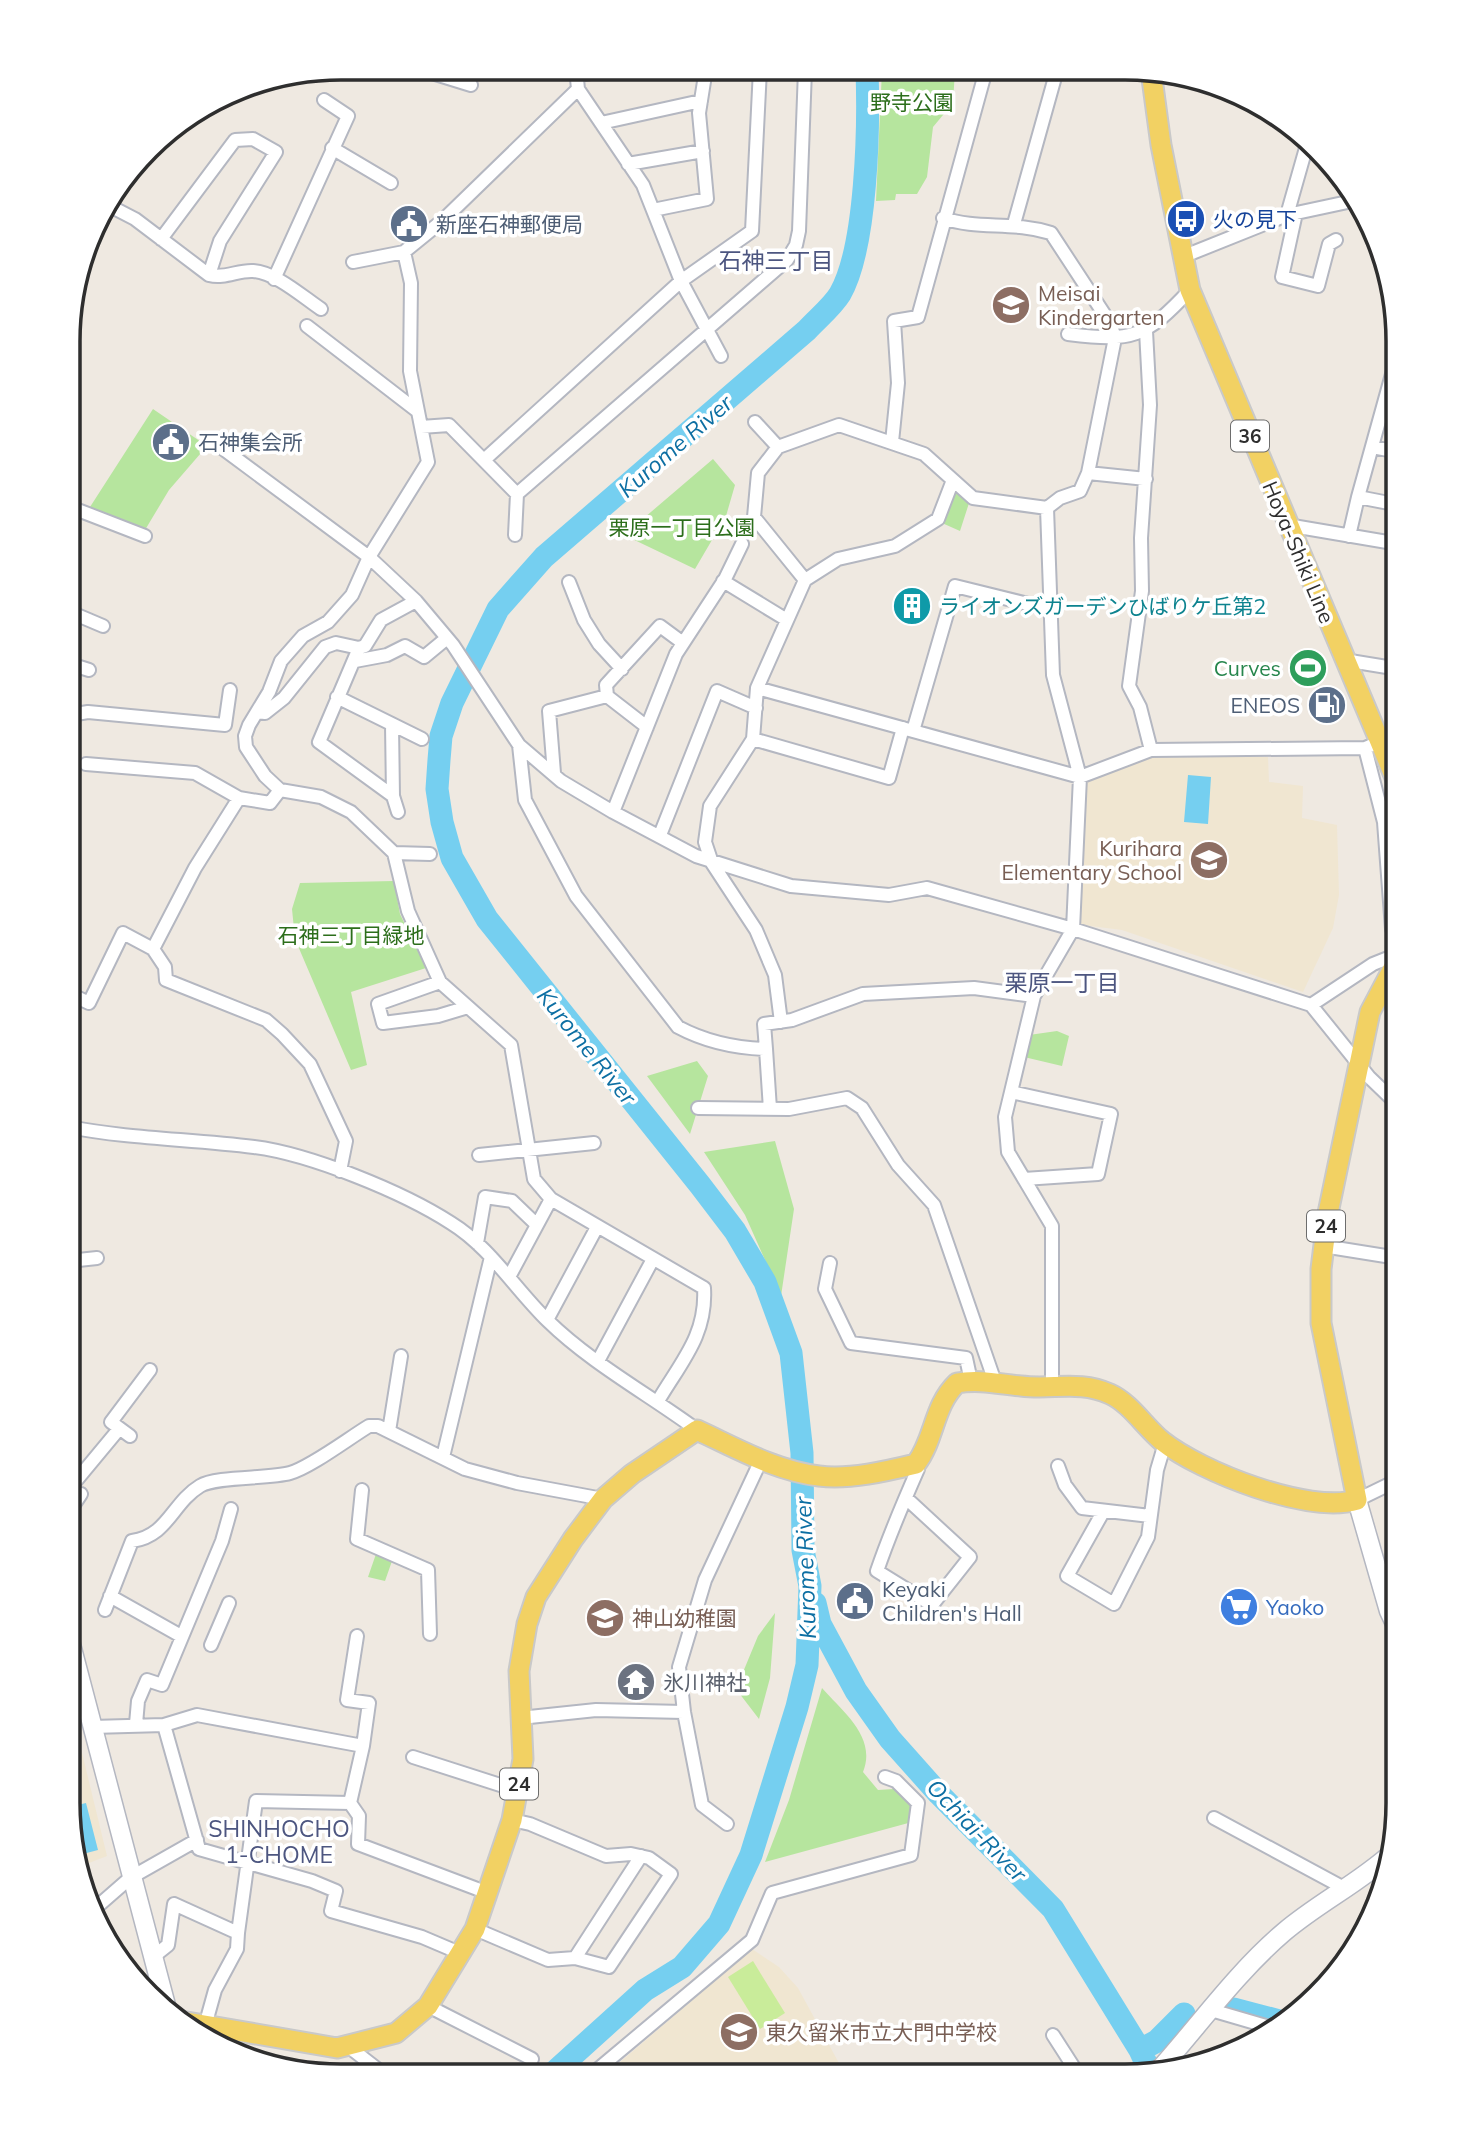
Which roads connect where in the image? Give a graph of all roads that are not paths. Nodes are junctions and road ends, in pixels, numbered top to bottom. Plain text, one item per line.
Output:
1 (455, 80) edge
2 (575, 80) edge
3 (578, 80) edge
4 (704, 80) edge
5 (759, 80) edge
6 (804, 80) edge
7 (983, 80) edge
8 (1054, 80) edge
9 (1153, 82) edge
10 (471, 85) dead end
11 (324, 100) dead end
12 (701, 102) junction
13 (601, 122) junction
14 (332, 148) junction
15 (703, 151) junction
16 (1305, 152) edge
17 (628, 164) junction
18 (391, 183) dead end
19 (1346, 202) edge
20 (116, 209) edge
21 (653, 210) junction
22 (1292, 214) junction
23 (943, 218) junction
24 (1014, 224) junction
25 (161, 239) junction
26 (1336, 240) dead end
27 (404, 252) junction
28 (1182, 257) junction
29 (353, 262) dead end
30 (209, 275) junction
31 (274, 279) junction
32 (681, 281) junction
33 (1190, 290) junction
34 (321, 309) dead end
35 (307, 326) dead end
36 (707, 329) junction
37 (1146, 331) junction
38 (1069, 334) dead end
39 (1115, 338) junction
40 (721, 356) dead end
41 (1386, 396) edge
42 (416, 410) junction
43 (755, 422) dead end
44 (421, 428) junction
45 (214, 442) dead end
46 (892, 442) junction
47 (778, 447) junction
48 (1372, 447) junction
49 (1386, 450) edge
50 (484, 460) junction
51 (1088, 473) junction
52 (1146, 479) junction
53 (953, 480) junction
54 (517, 494) junction
55 (1358, 497) junction
56 (1386, 502) edge
57 (1047, 508) junction
58 (80, 511) edge
59 (1287, 525) junction
60 (515, 535) dead end
61 (145, 536) dead end
62 (1349, 536) junction
63 (1386, 542) edge
64 (742, 544) dead end
65 (369, 557) junction
66 (805, 580) junction
67 (569, 582) dead end
68 (723, 582) junction
69 (416, 601) junction
70 (1048, 609) junction
71 (80, 616) edge
72 (787, 620) junction
73 (103, 626) dead end
74 (450, 642) junction
75 (683, 643) junction
76 (359, 648) junction
77 (1345, 660) junction
78 (355, 661) junction
79 (80, 667) edge
80 (1386, 667) edge
81 (622, 669) junction
82 (89, 670) dead end
83 (757, 688) junction
84 (230, 690) dead end
85 (607, 696) junction
86 (337, 697) junction
87 (756, 708) junction
88 (257, 712) junction
89 (80, 713) edge
90 (393, 724) junction
91 (647, 727) junction
92 (908, 729) junction
93 (422, 739) dead end
94 (753, 739) junction
95 (519, 745) junction
96 (1372, 745) junction
97 (1151, 750) junction
98 (86, 764) dead end
99 (1386, 766) edge
100 (554, 773) junction
101 (1080, 777) junction
102 (280, 790) junction
103 (393, 796) junction
104 (239, 798) junction
105 (398, 812) dead end
106 (613, 812) junction
107 (660, 835) junction
108 (1386, 849) edge
109 (394, 853) junction
110 (430, 854) dead end
111 (712, 863) junction
112 (1073, 929) junction
113 (153, 949) junction
114 (1386, 960) edge
115 (1386, 981) edge
116 (440, 982) junction
117 (1034, 996) junction
118 (80, 999) edge
119 (1311, 1005) junction
120 (468, 1007) junction
121 (781, 1022) junction
122 (766, 1049) junction
123 (1359, 1063) junction
124 (1011, 1092) junction
125 (1386, 1093) edge
126 (698, 1108) dead end
127 (769, 1109) junction
128 (80, 1128) edge
129 (594, 1143) dead end
130 (531, 1148) junction
131 (479, 1155) dead end
132 (340, 1171) junction
133 (1024, 1179) junction
134 (551, 1199) junction
135 (537, 1225) junction
136 (597, 1227) junction
137 (477, 1243) junction
138 (1323, 1246) junction
139 (1386, 1256) edge
140 (491, 1257) junction
141 (97, 1258) dead end
142 (653, 1259) junction
143 (80, 1260) edge
144 (830, 1263) dead end
145 (509, 1277) junction
146 (547, 1320) junction
147 (401, 1356) dead end
148 (598, 1361) junction
149 (150, 1370) dead end
150 (971, 1381) junction
151 (995, 1382) junction
152 (1052, 1385) junction
153 (658, 1401) junction
154 (698, 1430) junction
155 (389, 1431) junction
156 (1165, 1443) junction
157 (443, 1457) junction
158 (761, 1460) junction
159 (916, 1464) junction
160 (1058, 1466) dead end
161 (80, 1477) edge
162 (1386, 1485) edge
163 (362, 1490) dead end
164 (905, 1498) junction
165 (603, 1499) junction
166 (1357, 1500) junction
167 (231, 1509) dead end
168 (1103, 1512) junction
169 (1150, 1516) junction
170 (110, 1596) junction
171 (1386, 1601) edge
172 (229, 1604) dead end
173 (105, 1610) dead end
174 (430, 1634) dead end
175 (181, 1636) junction
176 (357, 1636) dead end
177 (211, 1645) dead end
178 (80, 1680) edge
179 (684, 1712) junction
180 (520, 1718) junction
181 (136, 1724) junction
182 (164, 1725) junction
183 (92, 1727) junction
184 (363, 1746) junction
185 (413, 1757) dead end
186 (885, 1777) dead end
187 (519, 1791) junction
188 (350, 1803) junction
189 (1214, 1818) dead end
190 (512, 1820) junction
191 (727, 1824) dead end
192 (197, 1840) junction
193 (641, 1856) junction
194 (246, 1862) junction
195 (1379, 1865) edge
196 (130, 1878) junction
197 (1344, 1888) junction
198 (488, 1893) junction
199 (100, 1904) edge
200 (475, 1929) junction
201 (238, 1933) junction
202 (462, 1954) junction
203 (153, 1957) junction
204 (575, 1958) junction
205 (163, 1994) edge
206 (428, 2006) junction
207 (1211, 2010) junction
208 (1263, 2025) edge
209 (205, 2026) joint
210 (1053, 2035) dead end
211 (349, 2047) junction
212 (532, 2059) dead end
213 (1167, 2061) edge
214 (371, 2064) edge
215 (604, 2064) edge
216 (1072, 2064) edge

1 - 10 street
2 - 27 street
3 - 13 street
4 - 12 street
5 - 32 street
6 - 36 street
7 - 23 street
8 - 24 street
9 - 28 main road, Hoya-Shiki Line / 36
11 - 14 street
12 - 13 street
12 - 15 street
13 - 17 street
14 - 18 street
14 - 31 street
15 - 17 street
15 - 21 street
16 - 22 street
17 - 21 street
19 - 22 street
20 - 25 street
21 - 32 street
22 - 26 street
22 - 28 street
23 - 24 street
23 - 46 street
24 - 39 street
25 - 30 street
25 - 30 street
27 - 29 street
27 - 42 street
28 - 33 main road, Hoya-Shiki Line / 36
30 - 31 street
31 - 34 street
32 - 36 street
32 - 50 street
33 - 37 street
33 - 59 main road, Hoya-Shiki Line / 36
35 - 42 street
36 - 40 street
36 - 54 street
37 - 39 street
37 - 52 street
38 - 39 street
39 - 51 street
41 - 48 street
42 - 44 street
43 - 47 street
44 - 50 street
44 - 65 street
45 - 65 street
46 - 47 street
46 - 53 street
47 - 66 street
48 - 49 street
48 - 55 street
50 - 54 street
51 - 52 street
51 - 57 street
52 - 97 street
53 - 57 street
53 - 66 street
54 - 60 street
55 - 56 street
55 - 62 street
57 - 70 street
58 - 61 street
59 - 62 street
59 - 77 main road, Hoya-Shiki Line / 36
62 - 63 street
64 - 68 street
65 - 69 street
65 - 88 street
66 - 72 street
67 - 81 street
68 - 72 street
68 - 75 street
69 - 74 street
69 - 76 street
70 - 92 street
70 - 101 street
71 - 73 street
72 - 83 street
74 - 78 street
74 - 95 street
75 - 81 street
75 - 91 street
76 - 78 street
76 - 88 street
77 - 80 street
77 - 96 main road, Hoya-Shiki Line / 36
78 - 86 street
79 - 82 street
81 - 85 street
83 - 87 street
83 - 92 street
84 - 89 street
85 - 91 street
85 - 100 street
86 - 90 street
86 - 103 street
87 - 94 street
87 - 107 street
88 - 102 street
90 - 93 street
90 - 103 street
91 - 106 street
92 - 94 street
92 - 101 street
94 - 111 street
95 - 100 street
95 - 122 street
96 - 97 street
96 - 99 main road, Hoya-Shiki Line / 36
96 - 108 street
97 - 101 street
98 - 104 street
100 - 106 street
101 - 112 street
102 - 104 street
102 - 109 street
103 - 105 street
104 - 113 street
106 - 107 street
107 - 111 street
109 - 110 street
109 - 116 street
111 - 112 street
111 - 121 street
112 - 117 street
112 - 119 street
113 - 118 street
113 - 132 street
114 - 119 street
115 - 123 main road, 24
116 - 120 street
116 - 120 street
117 - 121 street
117 - 124 street
119 - 123 street
120 - 130 street
121 - 122 street
122 - 127 street
123 - 125 street
123 - 138 main road, 24
124 - 133 street
124 - 133 street
126 - 127 street
127 - 151 street
128 - 132 street
129 - 130 street
130 - 131 street
130 - 134 street
132 - 137 street
133 - 152 street
134 - 135 street
134 - 136 street
135 - 137 street
135 - 145 street
136 - 142 street
136 - 146 street
137 - 140 street
138 - 139 street
138 - 166 main road, 24
140 - 145 street
140 - 157 street
141 - 143 street
142 - 148 street
142 - 153 street
144 - 150 street
145 - 146 street
146 - 148 street
147 - 155 street
148 - 153 street
149 - 161 street
150 - 151 main road
150 - 159 main road
151 - 152 main road
152 - 156 main road
153 - 154 street
154 - 158 main road
154 - 165 main road, 24
155 - 157 street
155 - 170 street
156 - 166 main road
156 - 169 street
157 - 165 street
158 - 159 main road
158 - 179 street
159 - 164 street
160 - 168 street
162 - 166 street
163 - 174 street
164 - 164 street
165 - 180 main road, 24
166 - 171 main road
167 - 175 street
168 - 169 street
168 - 169 street
170 - 173 street
170 - 175 street
172 - 177 street
175 - 181 street
176 - 184 street
178 - 183 main road
179 - 180 street
179 - 191 street
180 - 187 main road, 24
181 - 182 street
181 - 183 street
182 - 184 street
182 - 192 street
183 - 196 main road
184 - 188 street
185 - 187 street
186 - 215 street
187 - 190 main road, 24
188 - 194 street
188 - 198 street
189 - 197 street
190 - 193 street
190 - 198 main road, 24
192 - 194 street
192 - 196 street
193 - 204 street
193 - 204 street
194 - 201 street
194 - 202 street
195 - 197 main road
196 - 199 street
196 - 203 main road
197 - 207 main road
198 - 200 main road, 24
200 - 202 main road, 24
200 - 204 street
201 - 203 street
201 - 209 street
202 - 206 main road, 24
203 - 205 main road
206 - 211 main road, 24
206 - 212 street
207 - 208 street
207 - 213 main road
209 - 211 main road, 24
210 - 216 street
211 - 214 street

